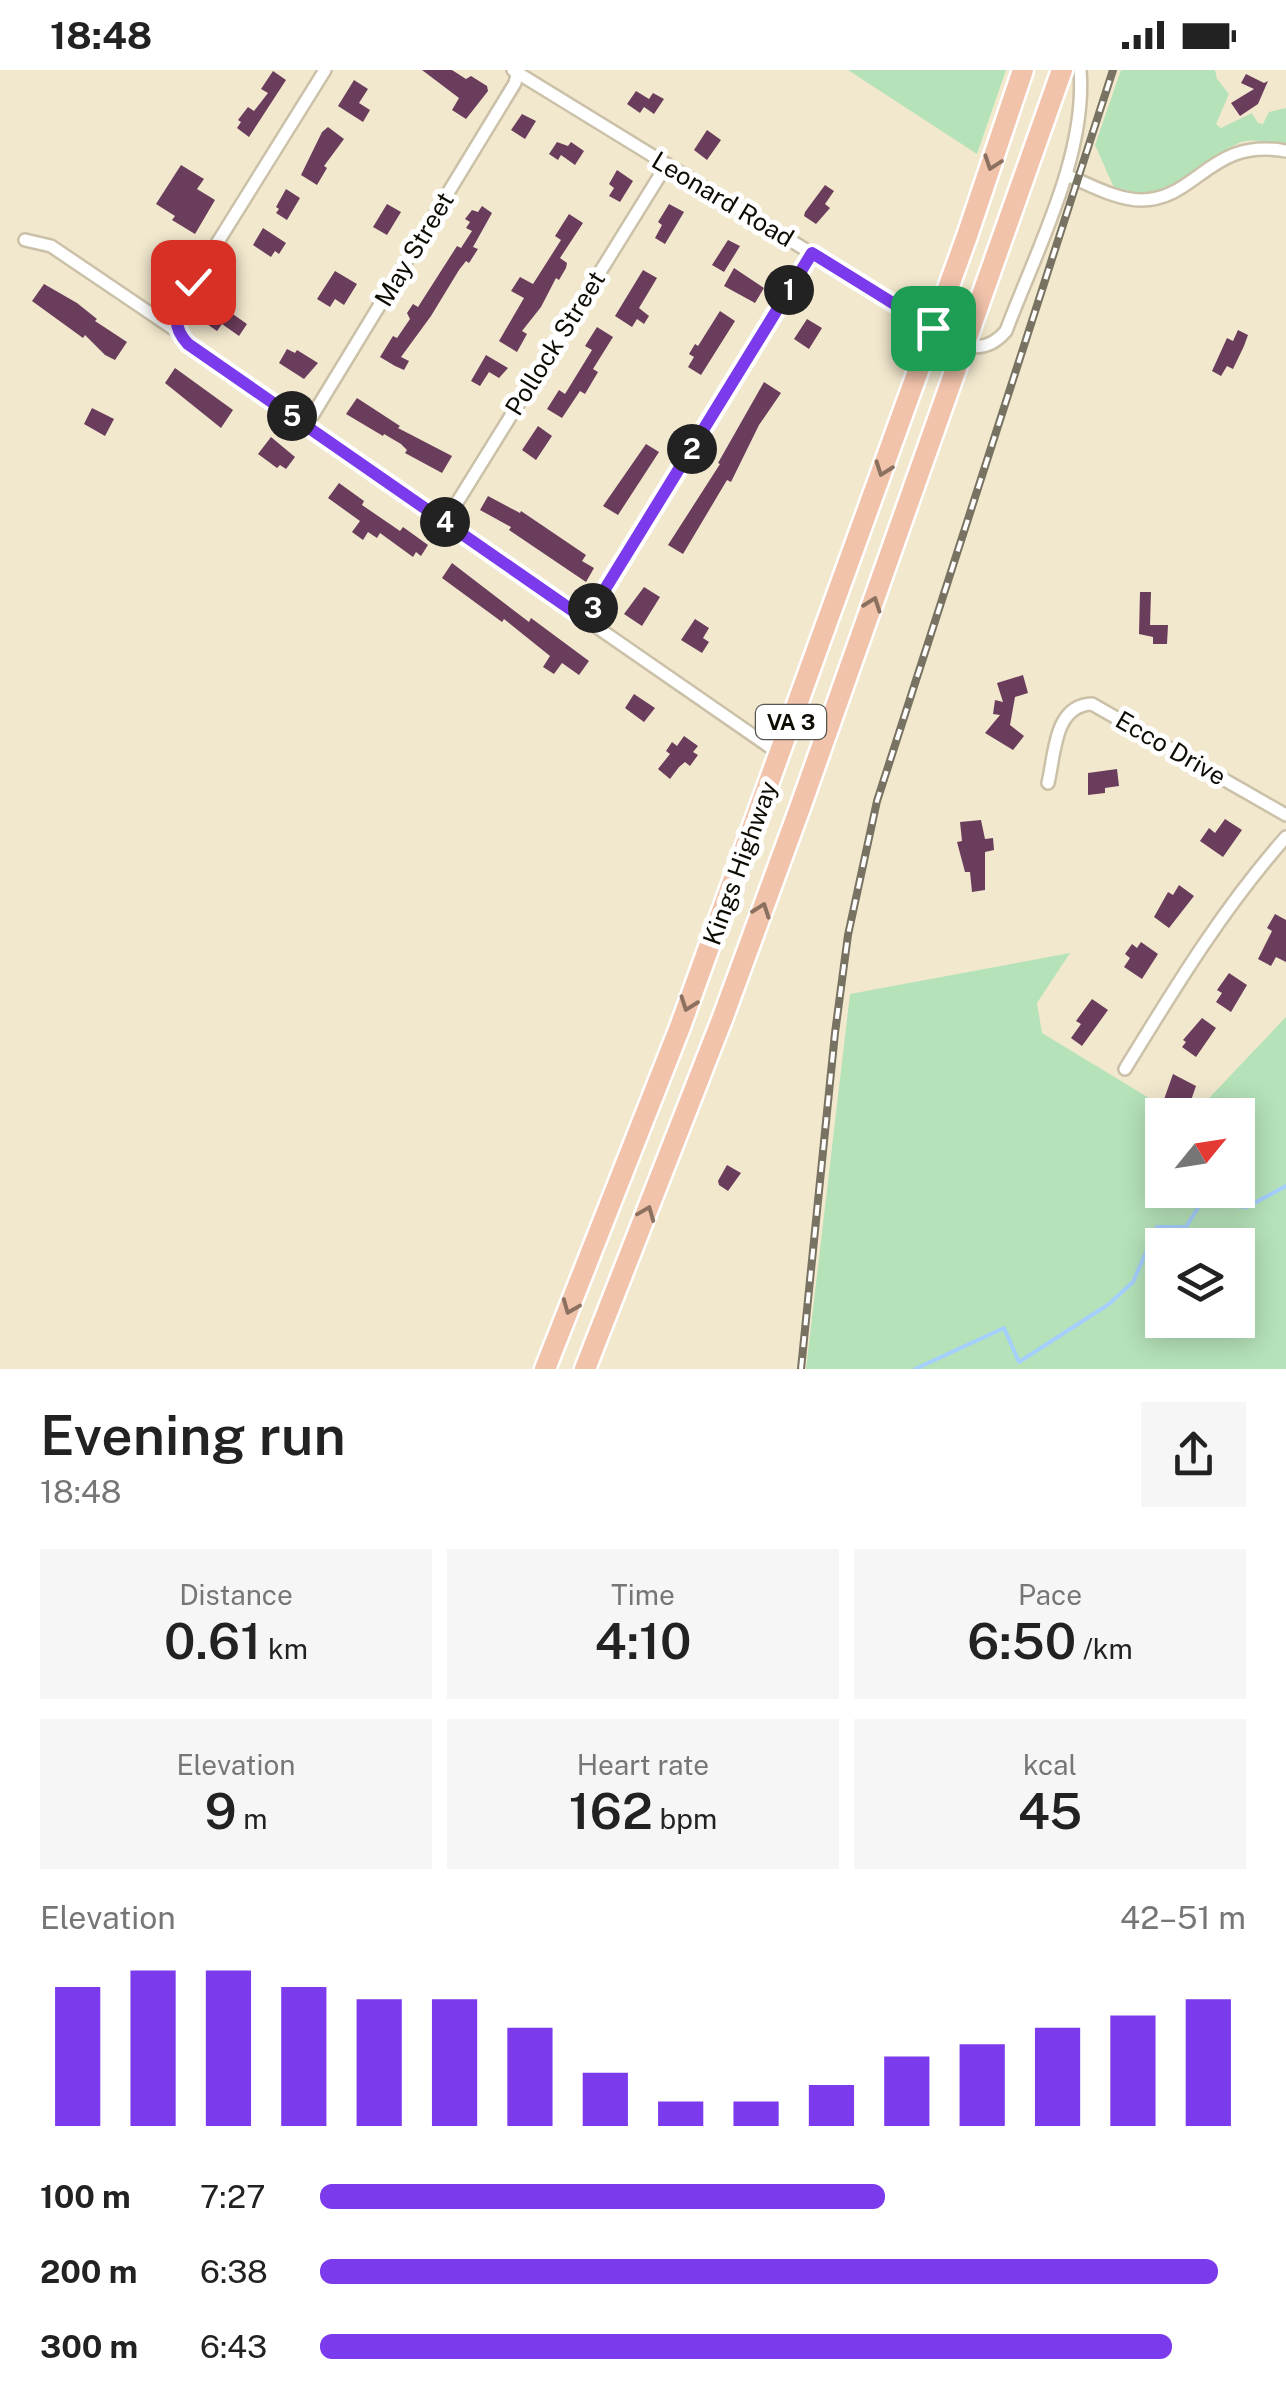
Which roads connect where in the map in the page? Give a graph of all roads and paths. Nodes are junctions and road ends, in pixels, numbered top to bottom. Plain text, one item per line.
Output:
1 (324, 70) edge
2 (1023, 70) edge
3 (1062, 70) edge
4 (1080, 70) edge
5 (516, 71) edge
6 (1286, 150) edge
7 (667, 164) junction
8 (1066, 175) junction
9 (26, 240) dead end
10 (812, 253) junction
11 (177, 328) junction
12 (933, 328) junction
13 (965, 347) junction
14 (306, 426) junction
15 (445, 522) junction
16 (586, 620) junction
17 (780, 754) junction
18 (1048, 784) dead end
19 (1286, 815) edge
20 (1286, 837) edge
21 (1124, 1069) dead end
22 (631, 1153) junction
23 (665, 1168) junction
24 (545, 1369) edge
25 (585, 1369) edge

1 - 11 street
2 -> 12 highway, Kings Highway / VA 3
3 - 13 highway, Kings Highway / VA 3
4 - 8 street
5 - 7 street, Leonard Road
5 - 14 street, May Street
6 - 8 street
7 - 10 street, Leonard Road
7 - 15 street, Pollock Street
8 - 13 street
9 - 11 street
10 - 12 street, Leonard Road
10 - 16 street
11 - 14 street
12 - 13 street, Leonard Road
12 -> 17 highway, Kings Highway / VA 3
23 -> 13 highway, Kings Highway / VA 3
14 - 15 street
15 - 16 street
16 - 17 street
17 -> 22 highway, Kings Highway / VA 3
18 - 19 street, Ecco Drive
20 - 21 street
22 - 23 highway
22 -> 24 highway, Kings Highway / VA 3
25 -> 23 highway, Kings Highway / VA 3

